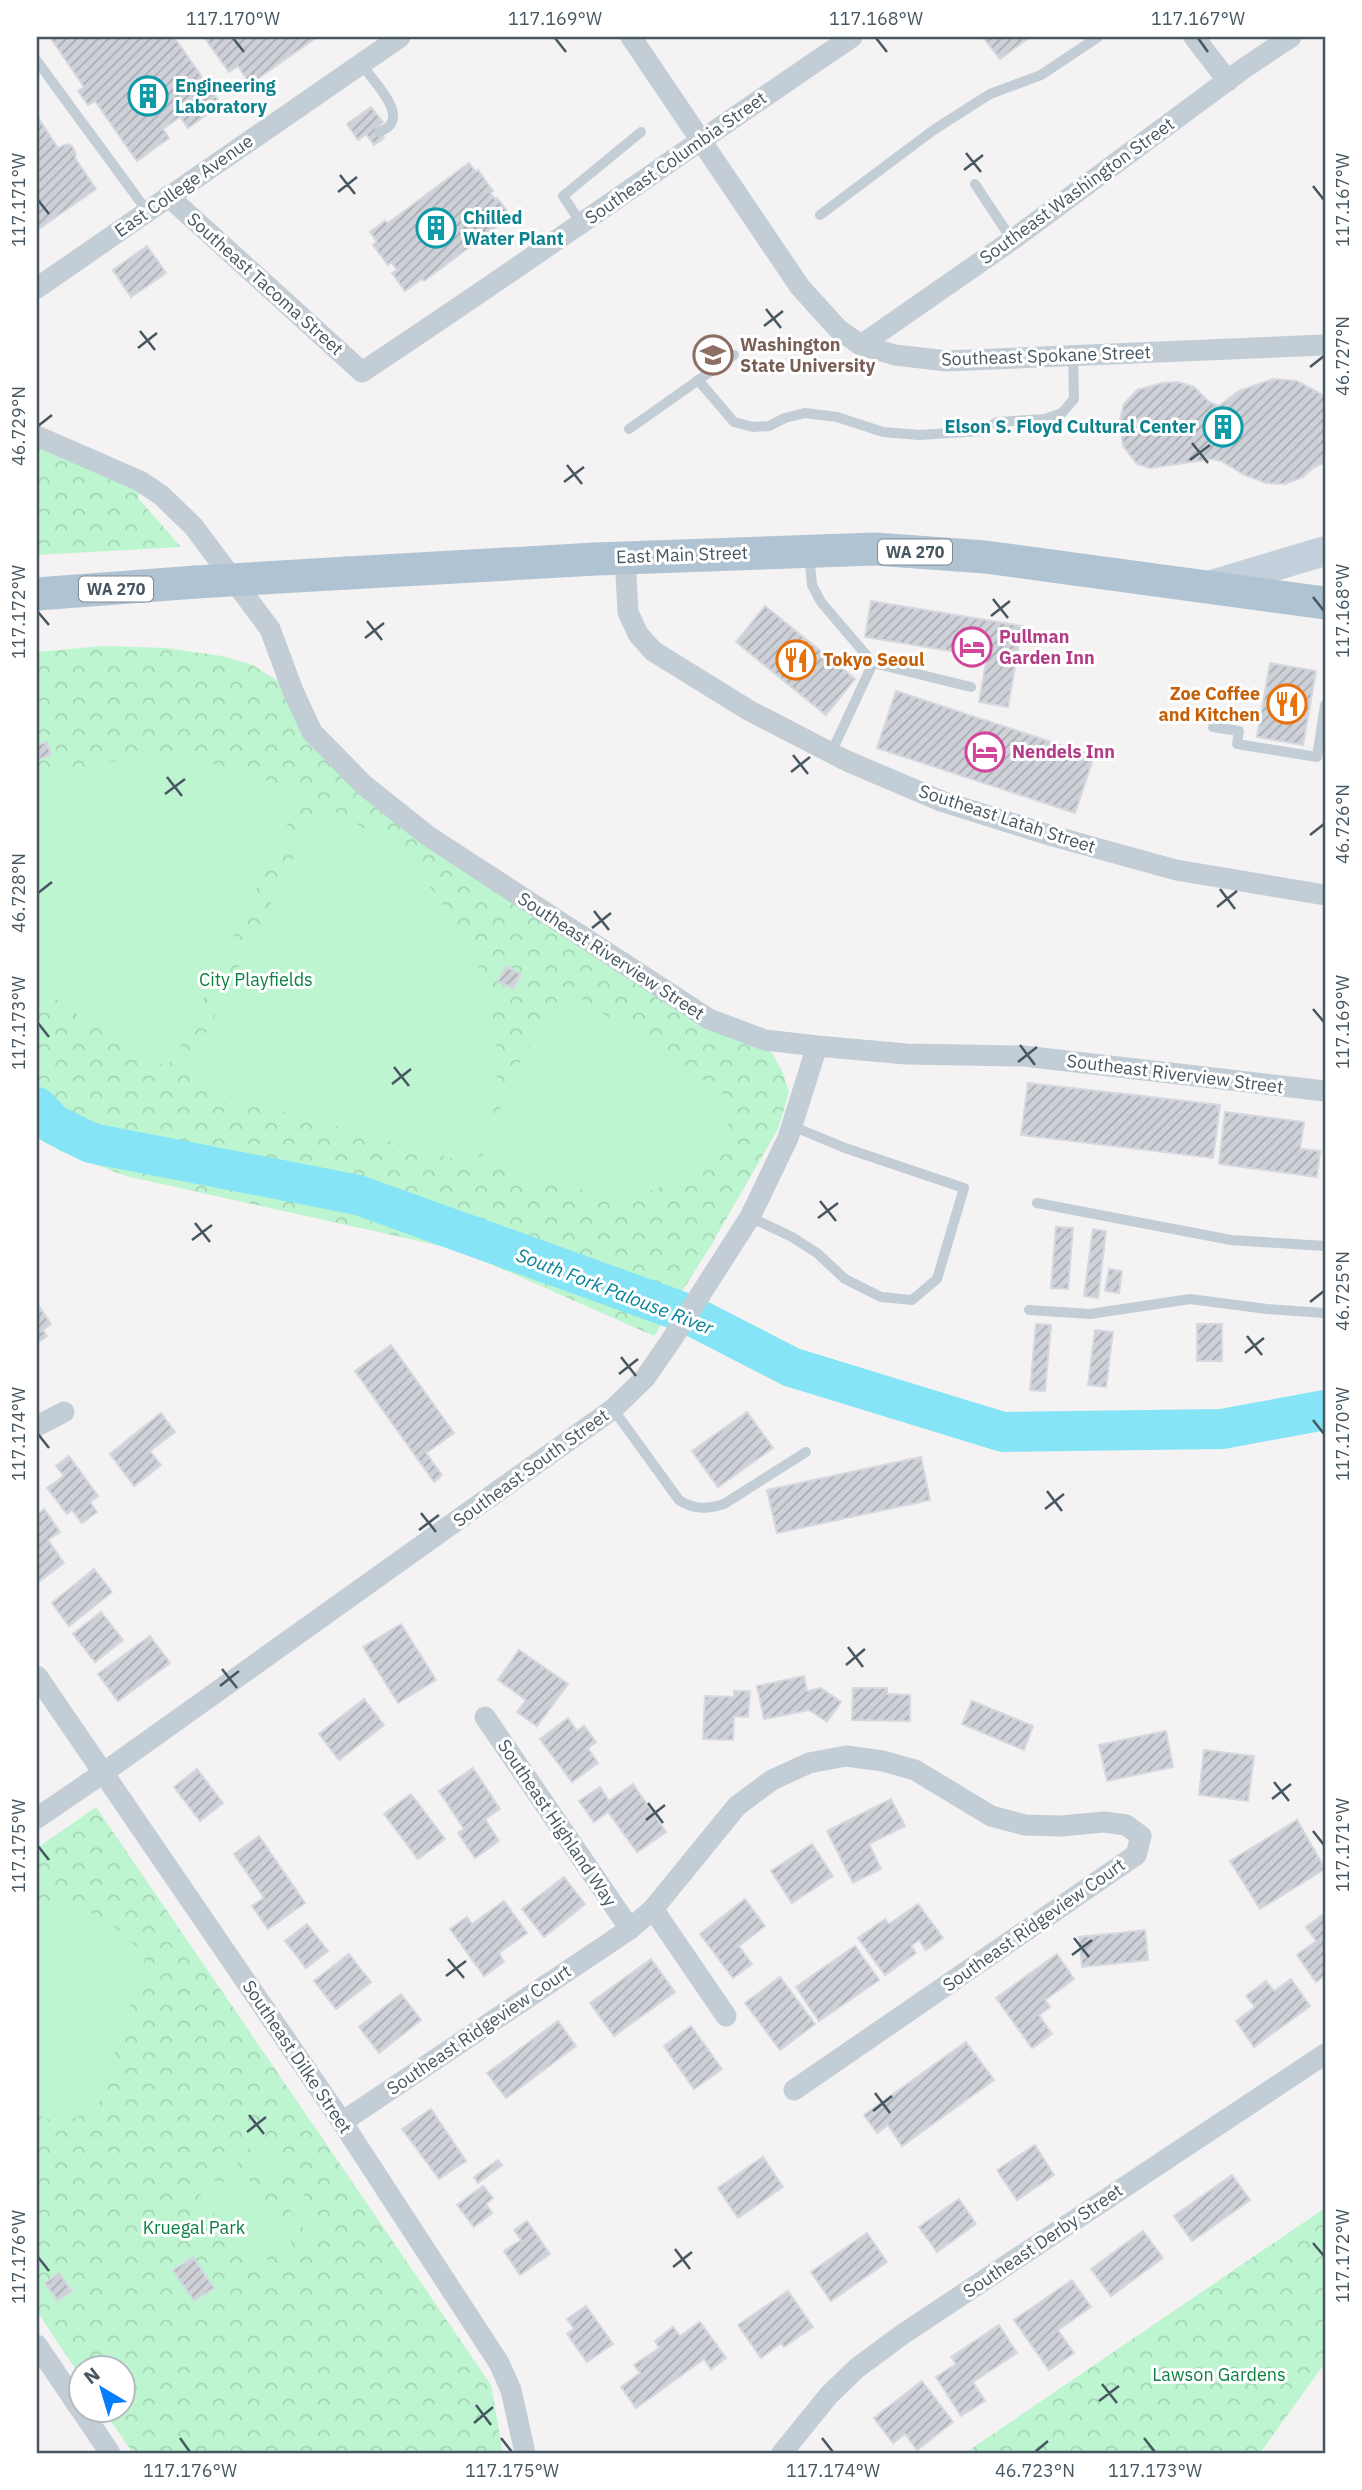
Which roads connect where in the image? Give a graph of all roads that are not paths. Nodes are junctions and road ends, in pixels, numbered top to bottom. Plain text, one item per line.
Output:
1 (400, 37) edge
2 (631, 37) edge
3 (852, 37) edge
4 (1098, 37) edge
5 (1194, 37) edge
6 (1291, 37) edge
7 (37, 61) edge
8 (361, 64) junction
9 (1228, 80) junction
10 (379, 132) dead end
11 (641, 132) dead end
12 (701, 141) junction
13 (975, 184) dead end
14 (168, 196) junction
15 (147, 211) junction
16 (820, 215) dead end
17 (581, 223) junction
18 (1012, 240) junction
19 (37, 288) edge
20 (861, 345) junction
21 (1325, 345) edge
22 (734, 355) dead end
23 (1073, 356) junction
24 (362, 372) joint
25 (698, 380) junction
26 (629, 429) dead end
27 (37, 436) edge
28 (808, 551) junction
29 (1325, 551) edge
30 (625, 557) junction
31 (1203, 587) junction
32 (37, 594) edge
33 (1325, 603) edge
34 (873, 663) junction
35 (971, 687) dead end
36 (1325, 705) edge
37 (1213, 727) dead end
38 (831, 753) junction
39 (1325, 895) edge
40 (817, 1046) junction
41 (1325, 1091) edge
42 (792, 1126) junction
43 (1037, 1203) dead end
44 (750, 1217) junction
45 (1325, 1245) edge
46 (1029, 1310) dead end
47 (1325, 1313) edge
48 (613, 1409) junction
49 (64, 1412) dead end
50 (37, 1426) edge
51 (806, 1452) dead end
52 (37, 1676) edge
53 (485, 1717) dead end
54 (103, 1773) junction
55 (37, 1818) edge
56 (653, 1909) junction
57 (630, 1928) junction
58 (726, 2016) dead end
59 (1325, 2054) edge
60 (794, 2090) dead end
61 (342, 2122) junction
62 (37, 2345) edge
63 (66, 2387) edge
64 (91, 2424) edge
65 (110, 2453) edge
66 (524, 2453) edge
67 (782, 2453) edge

1 - 8 street, East College Avenue
2 - 12 street, Southeast Spokane Street
3 - 12 street, Southeast Columbia Street
4 - 16 lane
5 - 9 street
6 - 9 street, Southeast Washington Street
7 - 15 lane
8 - 10 lane
8 - 14 street, East College Avenue
9 - 18 street, Southeast Washington Street
11 - 17 lane
12 - 17 street, Southeast Columbia Street
12 - 20 street, Southeast Spokane Street
13 - 18 lane
14 - 15 street, East College Avenue
14 - 24 street, Southeast Tacoma Street
15 - 19 street, East College Avenue
17 - 24 street, Southeast Columbia Street
18 - 20 street, Southeast Washington Street
20 - 23 street, Southeast Spokane Street
21 - 23 street, Southeast Spokane Street
22 - 25 lane
23 - 25 lane
25 - 26 lane
27 - 40 street, Southeast Riverview Street
28 - 30 main road, East Main Street / WA 270
28 - 31 main road, East Main Street / WA 270
28 - 34 lane
29 - 31 main road
30 - 32 main road, East Main Street / WA 270, bridge
30 - 38 street, Southeast Latah Street
31 - 33 main road, East Main Street / WA 270
34 - 35 lane
34 - 38 lane
36 - 37 lane
38 - 39 street, Southeast Latah Street
40 - 41 street, Southeast Riverview Street
40 - 42 street, Southeast South Street
42 - 44 street, Southeast South Street
42 - 44 lane
43 - 45 lane
44 - 48 street, Southeast South Street
46 - 47 lane
48 - 51 lane
48 - 54 street, Southeast South Street
49 - 50 street
52 - 54 street, Southeast Dilke Street
53 - 57 street, Southeast Highland Way
54 - 55 street, Southeast South Street
54 - 61 street, Southeast Dilke Street
56 - 57 street, Southeast Ridgeview Court
56 - 58 street
56 - 60 street, Southeast Ridgeview Court
57 - 61 street, Southeast Ridgeview Court
59 - 67 street, Southeast Derby Street
61 - 66 street, Southeast Dilke Street
62 - 63 street
64 - 65 street

